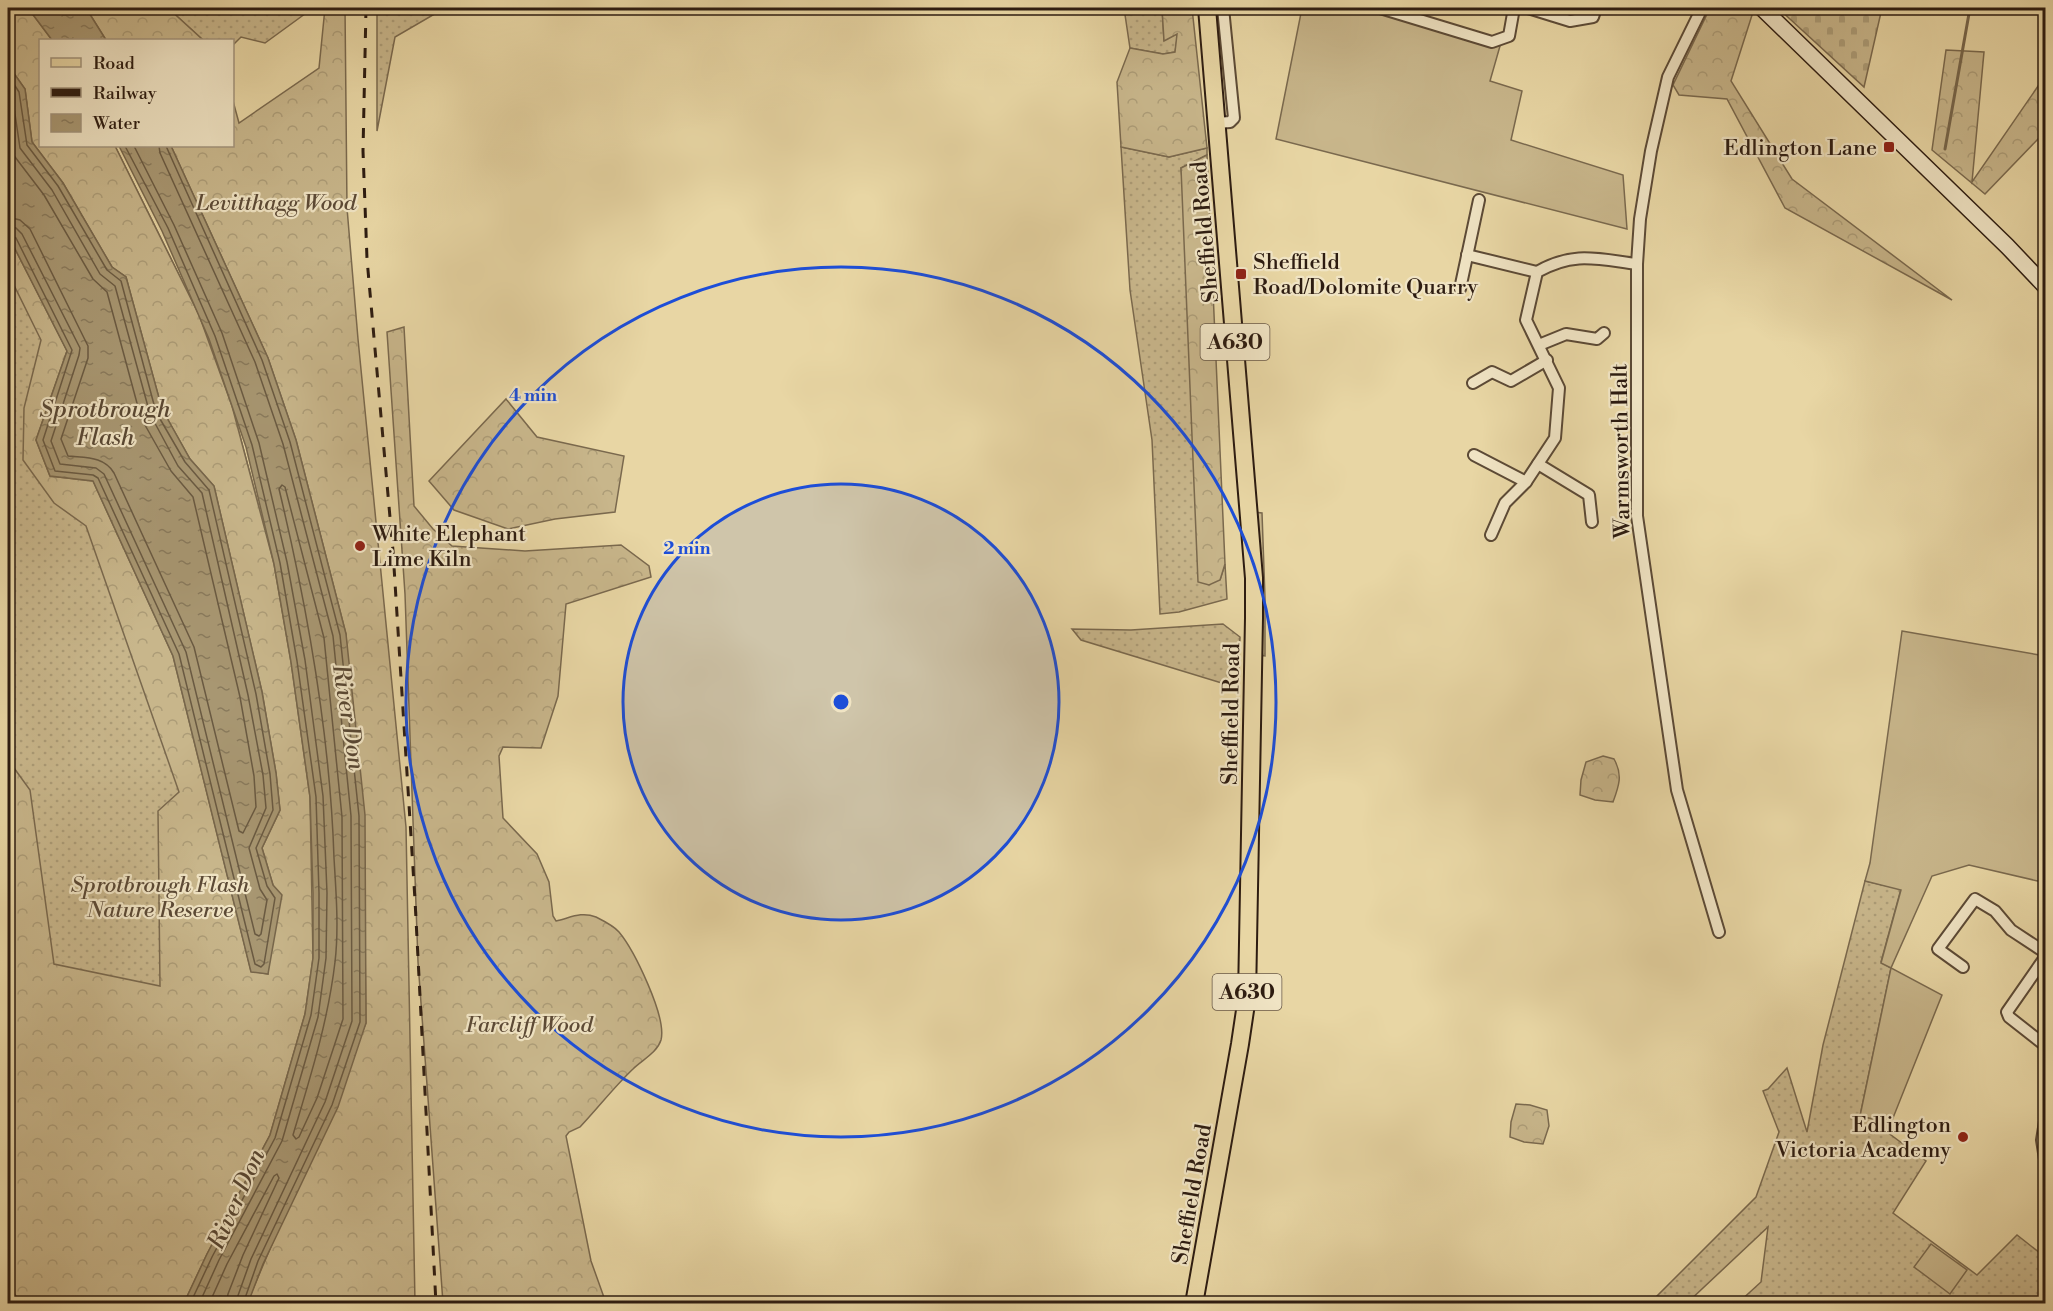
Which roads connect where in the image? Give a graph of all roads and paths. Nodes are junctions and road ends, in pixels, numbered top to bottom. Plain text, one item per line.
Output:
1 (1207, 8) edge
2 (1223, 8) edge
3 (1380, 8) edge
4 (1514, 8) edge
5 (1528, 8) edge
6 (1596, 8) edge
7 (1702, 8) edge
8 (1762, 8) edge
9 (1217, 123) junction
10 (1479, 200) dead end
11 (1467, 255) junction
12 (1637, 264) junction
13 (1537, 272) junction
14 (2046, 287) edge
15 (1460, 289) dead end
16 (1539, 345) junction
17 (1597, 351) dead end
18 (1547, 360) junction
19 (1473, 382) dead end
20 (1474, 455) dead end
21 (1538, 464) junction
22 (1526, 482) junction
23 (1592, 522) dead end
24 (1491, 535) dead end
25 (1719, 932) dead end
26 (2046, 955) edge
27 (1963, 967) dead end
28 (2046, 1046) edge
29 (2045, 1117) edge
30 (2046, 1166) edge
31 (1194, 1304) edge

1 - 9 main road, Sheffield Road / A630
2 - 9 street
3 - 4 street
5 - 6 street
7 - 12 street, Warmsworth Halt
8 - 14 main road
9 - 31 main road, Sheffield Road / A630
10 - 11 street
11 - 13 street
11 - 15 street
12 - 13 street
12 - 25 street, Warmsworth Halt
13 - 16 street
16 - 17 street
16 - 18 street
18 - 19 street
18 - 21 street
20 - 22 street
21 - 22 street
21 - 23 street
22 - 24 street
26 - 27 street
26 - 28 street
29 - 30 street

